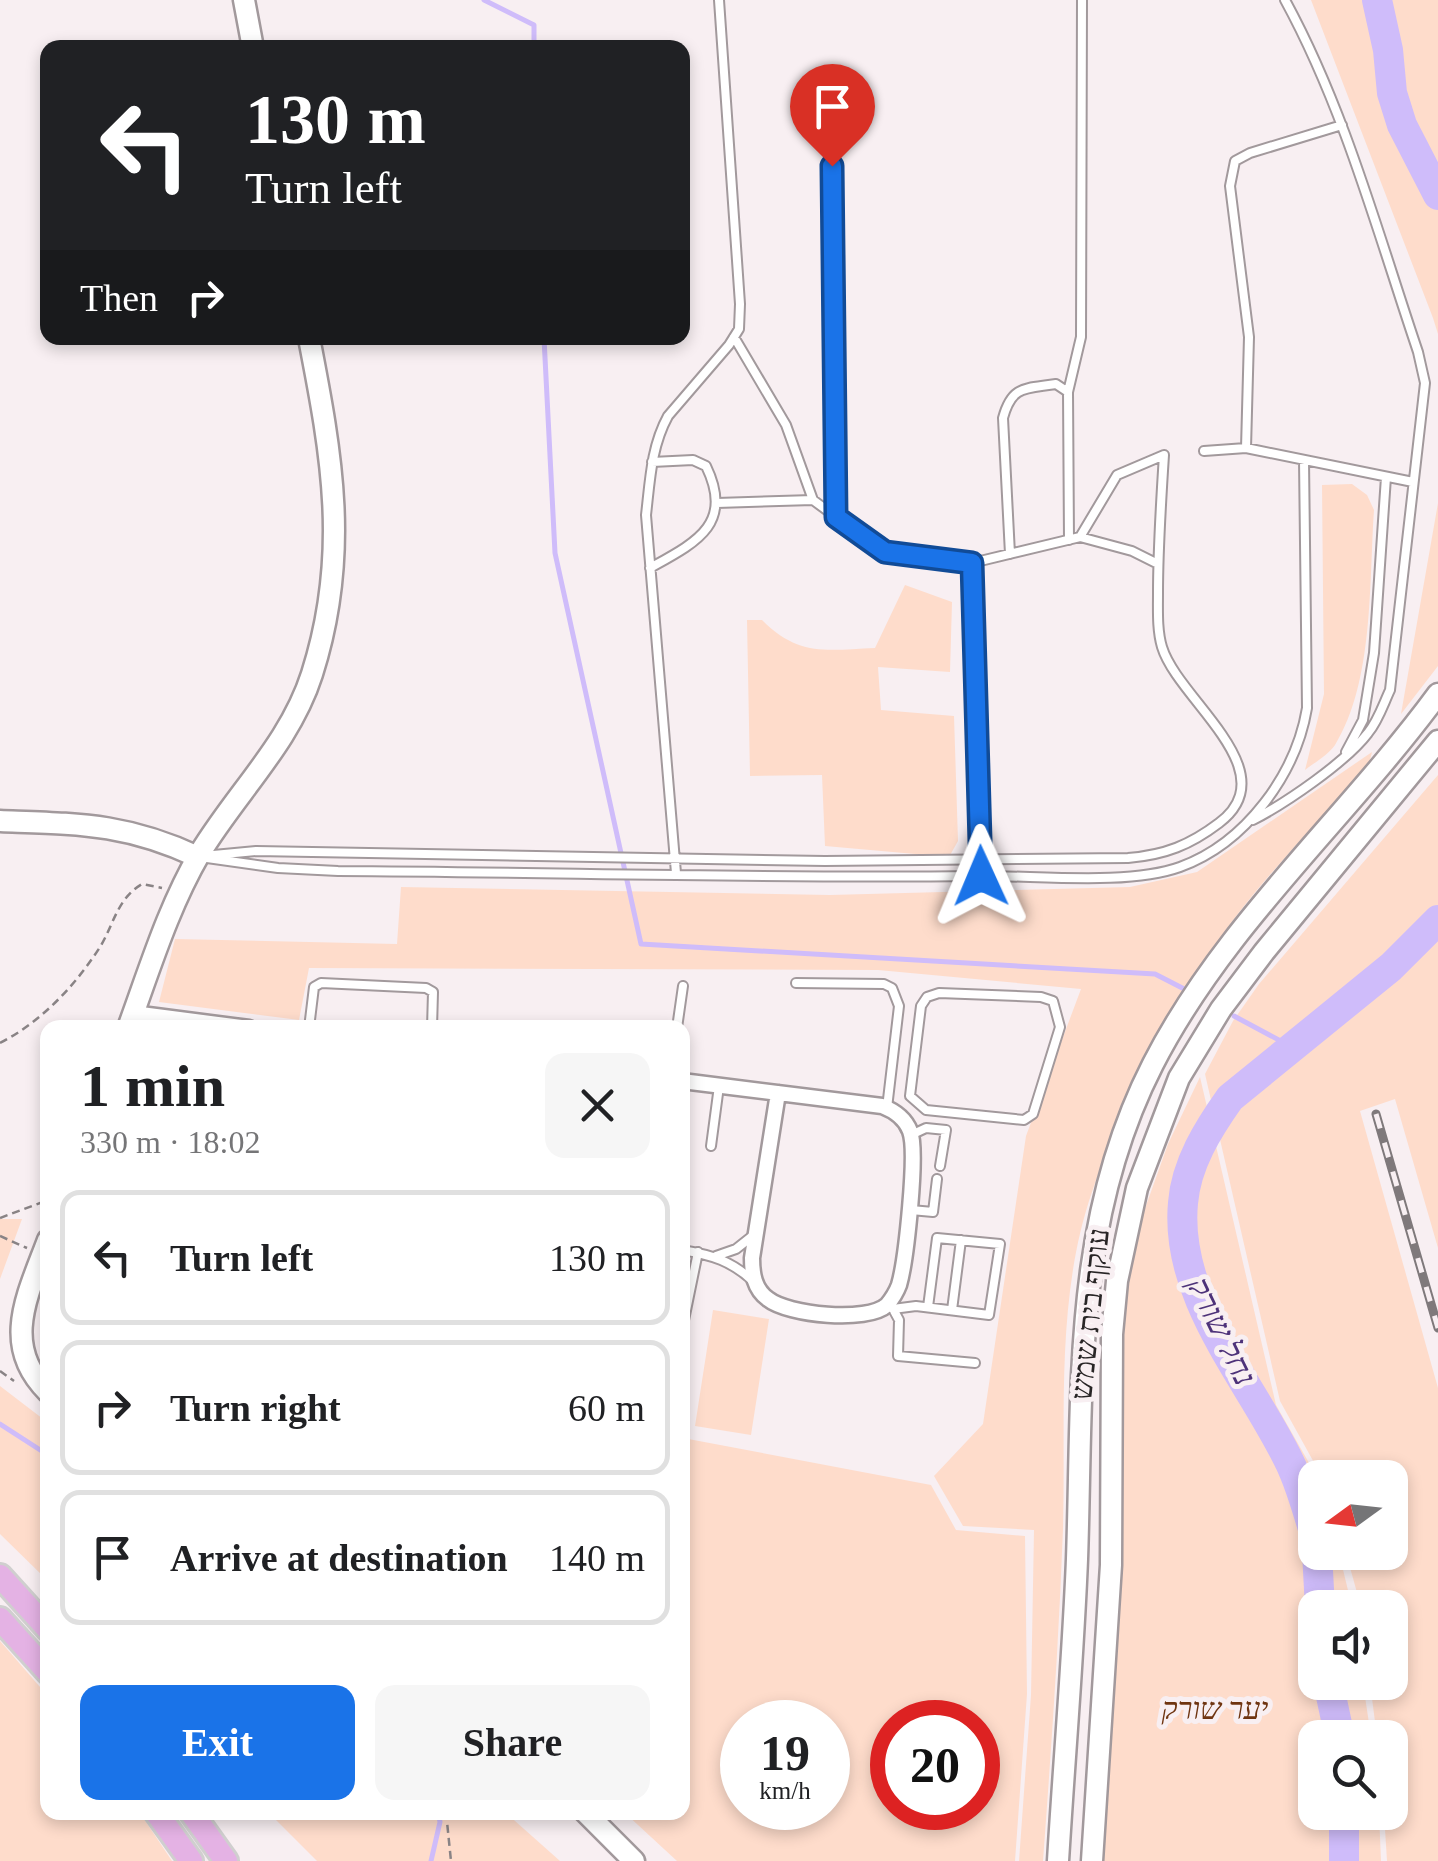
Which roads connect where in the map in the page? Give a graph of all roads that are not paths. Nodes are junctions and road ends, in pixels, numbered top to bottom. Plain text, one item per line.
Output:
1 (244, 0) edge
2 (718, 0) edge
3 (1082, 0) edge
4 (1285, 0) edge
5 (252, 40) edge
6 (1342, 126) junction
7 (832, 166) dead end
8 (734, 337) junction
9 (310, 345) edge
10 (1068, 392) junction
11 (1246, 448) junction
12 (1204, 450) dead end
13 (1304, 460) junction
14 (652, 462) junction
15 (1386, 477) junction
16 (1413, 482) junction
17 (812, 500) junction
18 (718, 503) junction
19 (836, 517) junction
20 (1080, 537) junction
21 (1070, 540) junction
22 (1010, 554) junction
23 (972, 563) junction
24 (1158, 564) junction
25 (650, 568) junction
26 (1438, 694) edge
27 (1438, 741) edge
28 (1344, 756) junction
29 (0, 821) edge
30 (1248, 822) junction
31 (198, 857) junction
32 (676, 858) junction
33 (981, 860) junction
34 (676, 873) junction
35 (981, 876) junction
36 (796, 983) dead end
37 (683, 986) dead end
38 (130, 1020) edge
39 (309, 1020) edge
40 (432, 1020) edge
41 (677, 1020) edge
42 (690, 1081) edge
43 (720, 1086) junction
44 (778, 1093) junction
45 (910, 1096) junction
46 (893, 1112) junction
47 (911, 1134) junction
48 (711, 1146) dead end
49 (940, 1166) dead end
50 (937, 1179) dead end
51 (908, 1209) junction
52 (756, 1233) junction
53 (961, 1240) junction
54 (690, 1251) edge
55 (698, 1252) junction
56 (716, 1256) junction
57 (40, 1261) edge
58 (755, 1282) junction
59 (690, 1291) edge
60 (891, 1306) junction
61 (928, 1307) junction
62 (952, 1310) junction
63 (974, 1363) dead end
64 (40, 1383) edge
65 (0, 1576) edge
66 (0, 1619) edge
67 (40, 1620) edge
68 (40, 1663) edge
69 (162, 1820) edge
70 (198, 1820) edge
71 (593, 1820) edge
72 (191, 1861) edge
73 (226, 1861) edge
74 (634, 1861) edge
75 (1058, 1861) edge
76 (1092, 1861) edge

1 - 5 main road
2 - 8 lane
3 - 10 lane
4 - 6 lane
6 - 11 lane
6 - 16 lane
7 - 19 lane
8 - 14 lane
8 - 17 lane
9 - 31 main road
10 - 21 lane
10 - 22 lane
11 - 12 lane
11 - 13 lane
13 - 15 lane
13 - 30 lane
14 - 18 lane
14 - 25 lane
15 - 16 lane
15 - 28 lane
16 - 28 lane
17 - 18 lane
17 - 19 lane
18 - 25 lane
19 - 23 lane
20 - 21 lane
20 - 24 lane
20 - 24 lane
21 - 22 lane
22 - 23 lane
23 - 33 lane
24 - 33 lane
25 - 32 lane
26 - 75 main road, עוקף בית שמש
27 - 76 main road, עוקף בית שמש
28 - 30 lane
29 - 31 main road
30 - 35 lane
31 - 32 lane
31 - 34 lane
31 - 38 main road
32 - 33 lane
32 - 34 lane
33 - 35 lane
34 - 35 lane
36 - 46 lane
37 - 41 lane
39 - 40 lane
42 - 43 street
43 - 44 street
43 - 48 lane
44 - 46 street
44 - 52 street
45 - 45 lane
45 - 46 lane
46 - 47 street
47 - 49 lane
47 - 51 street
50 - 51 lane
51 - 60 street
52 - 56 lane
52 - 58 street
53 - 61 lane
53 - 62 lane
53 - 62 lane
54 - 55 lane
55 - 56 lane
55 - 59 lane
56 - 58 lane
57 - 64 main road
58 - 60 street
60 - 61 lane
60 - 63 lane
61 - 62 lane
65 - 67 highway
66 - 68 highway
69 - 72 highway
70 - 73 highway
71 - 74 main road

